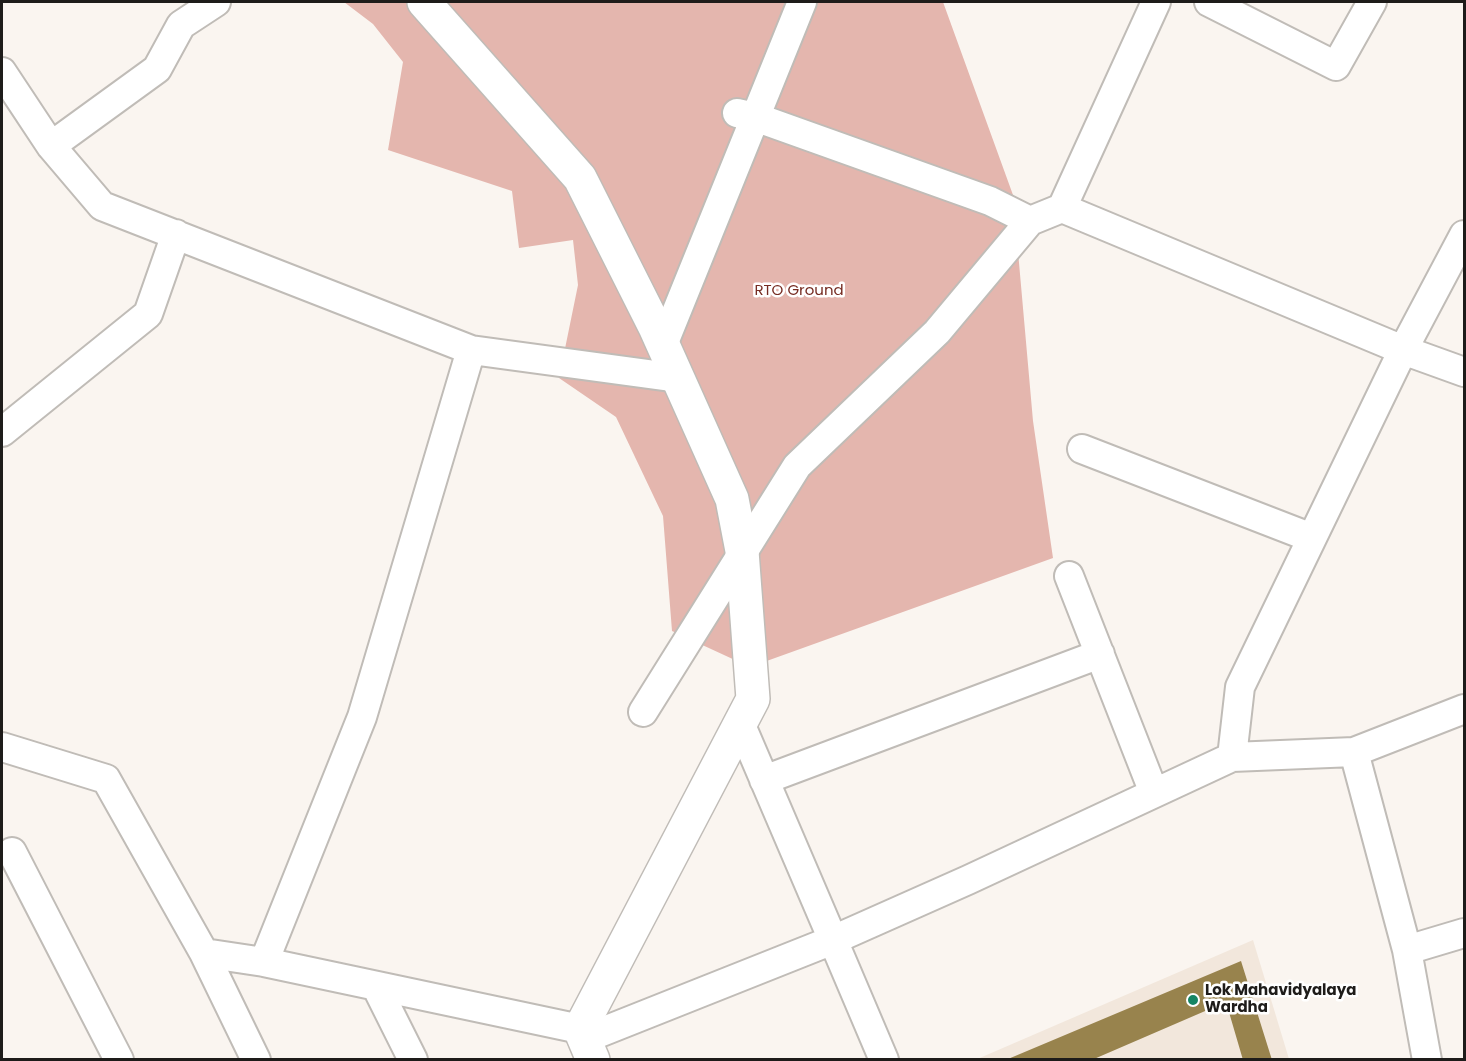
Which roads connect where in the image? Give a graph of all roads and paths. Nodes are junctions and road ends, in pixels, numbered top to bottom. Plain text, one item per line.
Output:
1 (216, 2) edge
2 (424, 2) edge
3 (802, 2) edge
4 (1156, 2) edge
5 (1209, 2) edge
6 (1372, 2) edge
7 (2, 72) edge
8 (746, 115) junction
9 (51, 146) junction
10 (1062, 208) junction
11 (1030, 221) junction
12 (176, 234) junction
13 (1464, 235) edge
14 (663, 345) junction
15 (471, 350) junction
16 (1403, 350) junction
17 (1464, 372) edge
18 (678, 378) junction
19 (2, 432) edge
20 (1082, 449) dead end
21 (1312, 538) junction
22 (742, 551) junction
23 (1069, 576) dead end
24 (1100, 654) junction
25 (1464, 709) edge
26 (643, 712) dead end
27 (740, 723) junction
28 (2, 747) edge
29 (1354, 752) junction
30 (1232, 757) junction
31 (764, 780) junction
32 (1154, 793) junction
33 (12, 852) dead end
34 (1464, 933) edge
35 (833, 940) junction
36 (1407, 950) junction
37 (204, 953) junction
38 (264, 962) junction
39 (376, 986) junction
40 (586, 1042) edge
41 (119, 1059) edge
42 (256, 1059) edge
43 (413, 1059) edge
44 (884, 1059) edge
45 (1427, 1059) edge

1 - 9 street
2 - 14 street
3 - 8 street
4 - 10 street
5 - 6 street
7 - 9 street
8 - 11 street
8 - 14 street
9 - 12 street
10 - 11 street
10 - 16 street
11 - 22 street
12 - 15 street
12 - 19 street
13 - 16 street
14 - 18 street
15 - 18 street
15 - 38 street
16 - 17 street
16 - 21 street
18 - 22 street
20 - 21 street
21 - 30 street
22 - 26 street
22 - 27 street
23 - 24 street
24 - 31 street
24 - 32 street
25 - 29 street
27 - 31 street
27 - 40 street
28 - 37 street
29 - 30 street
29 - 36 street
30 - 32 street
31 - 35 street
32 - 35 street
33 - 41 street
34 - 36 street
35 - 40 street
35 - 44 street
36 - 45 street
37 - 38 street
37 - 42 street
38 - 39 street
39 - 40 street
39 - 43 street

